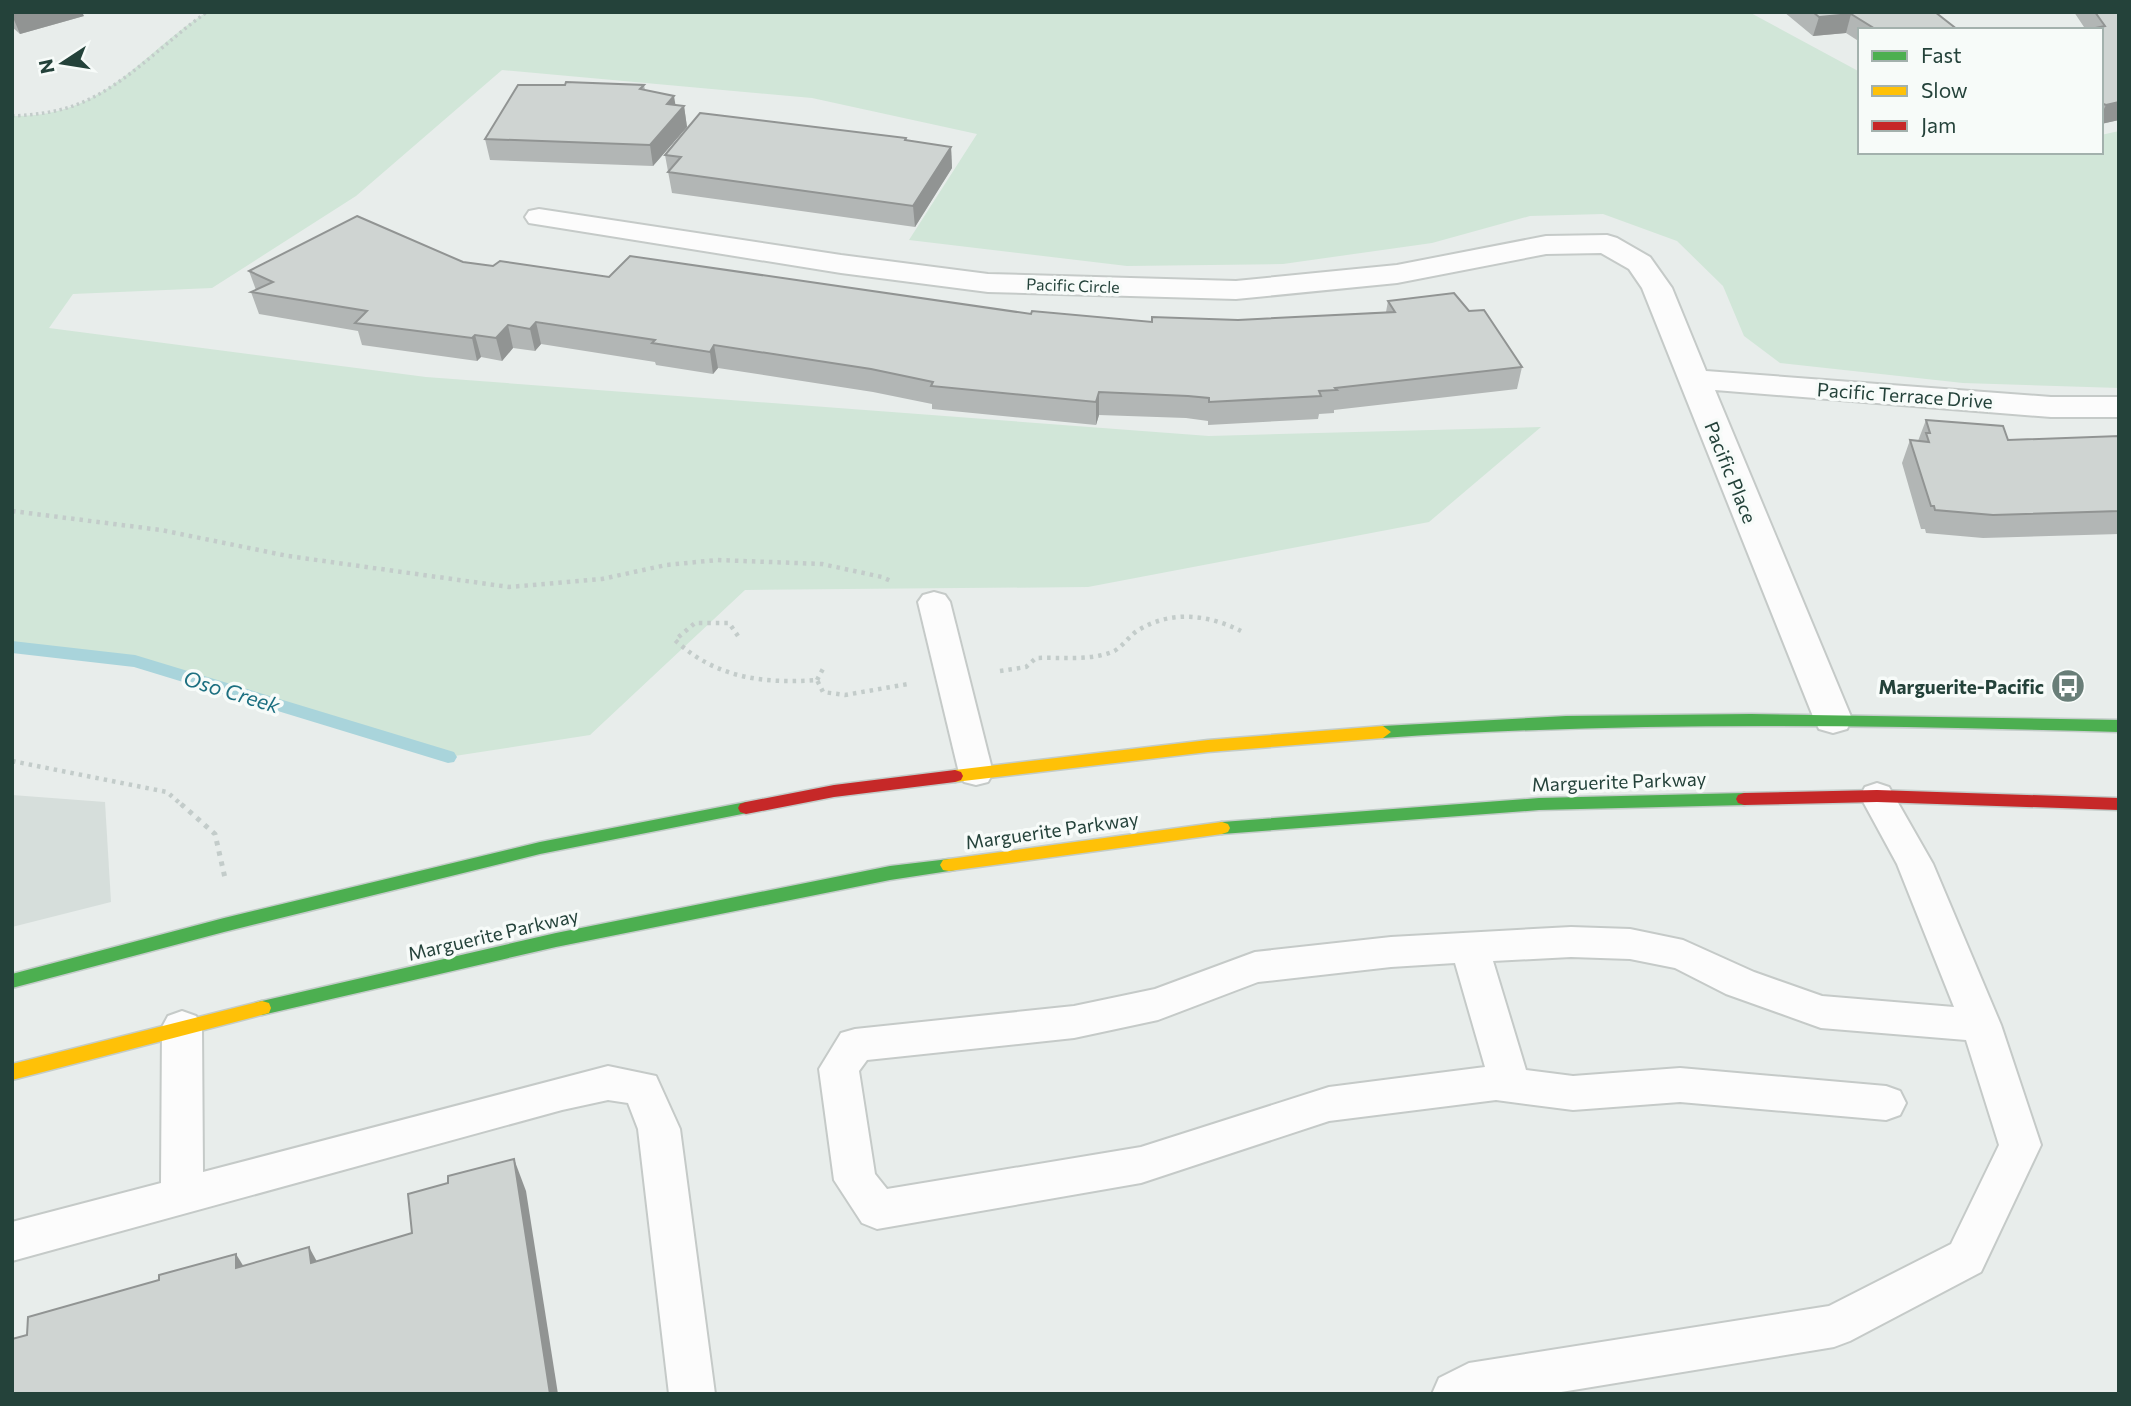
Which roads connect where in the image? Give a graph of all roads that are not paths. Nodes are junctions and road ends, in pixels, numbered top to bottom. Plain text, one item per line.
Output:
1 (539, 217) dead end
2 (1607, 244) joint
3 (1692, 379) junction
4 (2119, 407) edge
5 (934, 602) road end
6 (1833, 719) junction
7 (2119, 726) edge
8 (976, 773) junction
9 (1877, 796) junction
10 (2119, 804) edge
11 (1470, 948) junction
12 (12, 981) edge
13 (1981, 1025) junction
14 (183, 1027) junction
15 (12, 1072) edge
16 (1510, 1085) junction
17 (1886, 1103) dead end
18 (182, 1197) junction
19 (12, 1242) edge
20 (692, 1394) edge
21 (1455, 1394) edge

1 - 2 street, Pacific Circle
2 - 3 street, Pacific Place
3 - 4 street, Pacific Terrace Drive
3 - 6 street, Pacific Place
5 - 8 lane
6 - 7 main road
6 - 8 main road
8 - 12 main road
9 - 10 main road, Marguerite Parkway
9 - 13 lane
9 - 14 main road, Marguerite Parkway
11 - 13 lane
11 - 16 lane
11 - 16 lane
13 - 21 lane
14 - 15 main road, Marguerite Parkway
14 - 18 lane
16 - 17 lane
18 - 19 lane
18 - 20 lane

